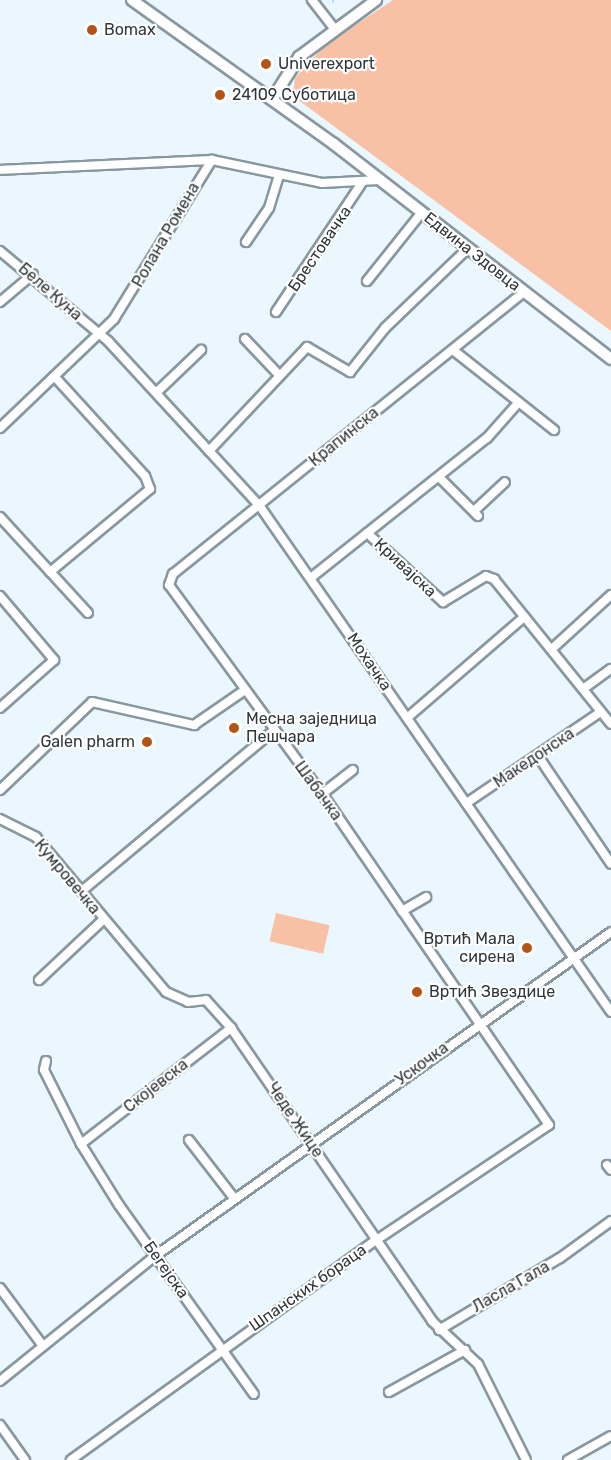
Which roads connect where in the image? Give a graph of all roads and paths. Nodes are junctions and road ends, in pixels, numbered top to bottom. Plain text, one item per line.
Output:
1 (132, 0) edge
2 (312, 0) edge
3 (376, 0) edge
4 (333, 27) junction
5 (273, 98) junction
6 (212, 160) junction
7 (0, 170) edge
8 (279, 175) junction
9 (379, 180) junction
10 (361, 184) junction
11 (422, 213) junction
12 (246, 242) dead end
13 (468, 248) junction
14 (0, 251) edge
15 (33, 274) junction
16 (367, 281) dead end
17 (524, 292) junction
18 (0, 302) edge
19 (276, 312) dead end
20 (98, 335) junction
21 (245, 339) dead end
22 (201, 350) dead end
23 (453, 350) junction
24 (611, 359) edge
25 (279, 375) junction
26 (54, 376) junction
27 (157, 392) junction
28 (518, 403) junction
29 (0, 428) edge
30 (554, 430) dead end
31 (209, 451) junction
32 (439, 477) junction
33 (505, 482) dead end
34 (259, 505) junction
35 (0, 517) edge
36 (367, 533) junction
37 (50, 572) junction
38 (312, 577) junction
39 (169, 585) joint
40 (611, 595) edge
41 (0, 596) edge
42 (88, 613) dead end
43 (524, 617) junction
44 (554, 647) junction
45 (611, 669) edge
46 (583, 689) junction
47 (244, 690) junction
48 (0, 708) edge
49 (600, 713) junction
50 (407, 718) junction
51 (611, 724) edge
52 (273, 731) junction
53 (538, 756) junction
54 (352, 770) dead end
55 (0, 790) edge
56 (322, 794) junction
57 (468, 802) junction
58 (0, 819) edge
59 (611, 864) edge
60 (83, 890) junction
61 (426, 897) dead end
62 (402, 911) junction
63 (103, 920) junction
64 (611, 932) edge
65 (571, 958) junction
66 (39, 980) dead end
67 (611, 1012) edge
68 (481, 1021) junction
69 (231, 1028) junction
70 (46, 1061) dead end
71 (549, 1125) joint
72 (189, 1140) dead end
73 (81, 1144) junction
74 (311, 1144) junction
75 (234, 1198) junction
76 (611, 1221) edge
77 (375, 1241) junction
78 (155, 1256) junction
79 (0, 1288) edge
80 (439, 1330) junction
81 (43, 1346) junction
82 (221, 1349) junction
83 (465, 1350) junction
84 (0, 1381) edge
85 (389, 1392) dead end
86 (254, 1394) dead end
87 (0, 1425) edge
88 (0, 1432) edge
89 (9, 1436) junction
90 (611, 1436) edge
91 (26, 1460) edge
92 (71, 1460) edge
93 (526, 1460) edge
94 (568, 1460) edge

1 - 5 main road, Едвина Здовца
2 - 4 street
3 - 4 main road
4 - 5 main road
5 - 9 main road, Едвина Здовца
6 - 7 street
6 - 8 street
6 - 20 street, Ролана Ромена
8 - 10 street
8 - 12 street
9 - 10 street
9 - 11 main road, Едвина Здовца
10 - 19 street, Брестовачка
11 - 13 main road, Едвина Здовца
11 - 16 street
13 - 17 main road, Едвина Здовца
13 - 25 street
14 - 15 street, Беле Куна
15 - 18 street
15 - 20 street, Беле Куна
17 - 23 street, Крапинска
17 - 24 main road, Едвина Здовца
20 - 26 street, Ролана Ромена
20 - 27 street, Мохачка
21 - 25 street
22 - 27 street
23 - 28 street
23 - 34 street, Крапинска
25 - 31 street
26 - 29 street, Ролана Ромена
26 - 37 street
27 - 31 street, Мохачка
28 - 30 street
28 - 32 street
31 - 34 street, Мохачка
32 - 33 street
32 - 36 street
34 - 38 street, Мохачка
34 - 39 street, Крапинска
35 - 37 street
36 - 38 street
36 - 43 street, Кривајска
37 - 42 street
38 - 50 street, Мохачка
39 - 47 street, Шабачка
40 - 44 street
41 - 48 street
43 - 44 street
43 - 50 street
44 - 46 street
45 - 46 street
46 - 49 street
47 - 52 street, Шабачка
47 - 55 street
49 - 51 street
49 - 53 street, Македонска
50 - 57 street, Мохачка
52 - 56 street, Шабачка
52 - 60 street
53 - 57 street, Македонска
53 - 59 street
54 - 56 street
56 - 62 street, Шабачка
57 - 65 street, Мохачка
58 - 60 street, Кумровечка
60 - 63 street, Кумровечка
61 - 62 street
62 - 68 street, Шабачка
63 - 66 street
63 - 69 street, Чеде Жице
64 - 65 street, Ускочка
65 - 67 street, Мохачка
65 - 68 street, Ускочка
68 - 71 street, Шабачка
68 - 74 street, Ускочка
69 - 73 street, Скојевска
69 - 74 street, Чеде Жице
70 - 73 street, Бегејска
71 - 77 street, Шпанских бораца
72 - 75 street
73 - 78 street, Бегејска
74 - 75 street, Ускочка
74 - 77 street, Чеде Жице
75 - 78 street, Ускочка
76 - 80 street, Ласла Гала
77 - 80 street, Чеде Жице
77 - 82 street, Шпанских бораца
78 - 81 street, Ускочка
78 - 82 street, Бегејска
79 - 81 street
80 - 83 street, Чеде Жице
81 - 84 street, Ускочка
82 - 86 street, Бегејска
82 - 92 street, Шпанских бораца
83 - 85 street
83 - 93 street, Чеде Жице
87 - 89 street
88 - 89 street
89 - 91 street
90 - 94 street

